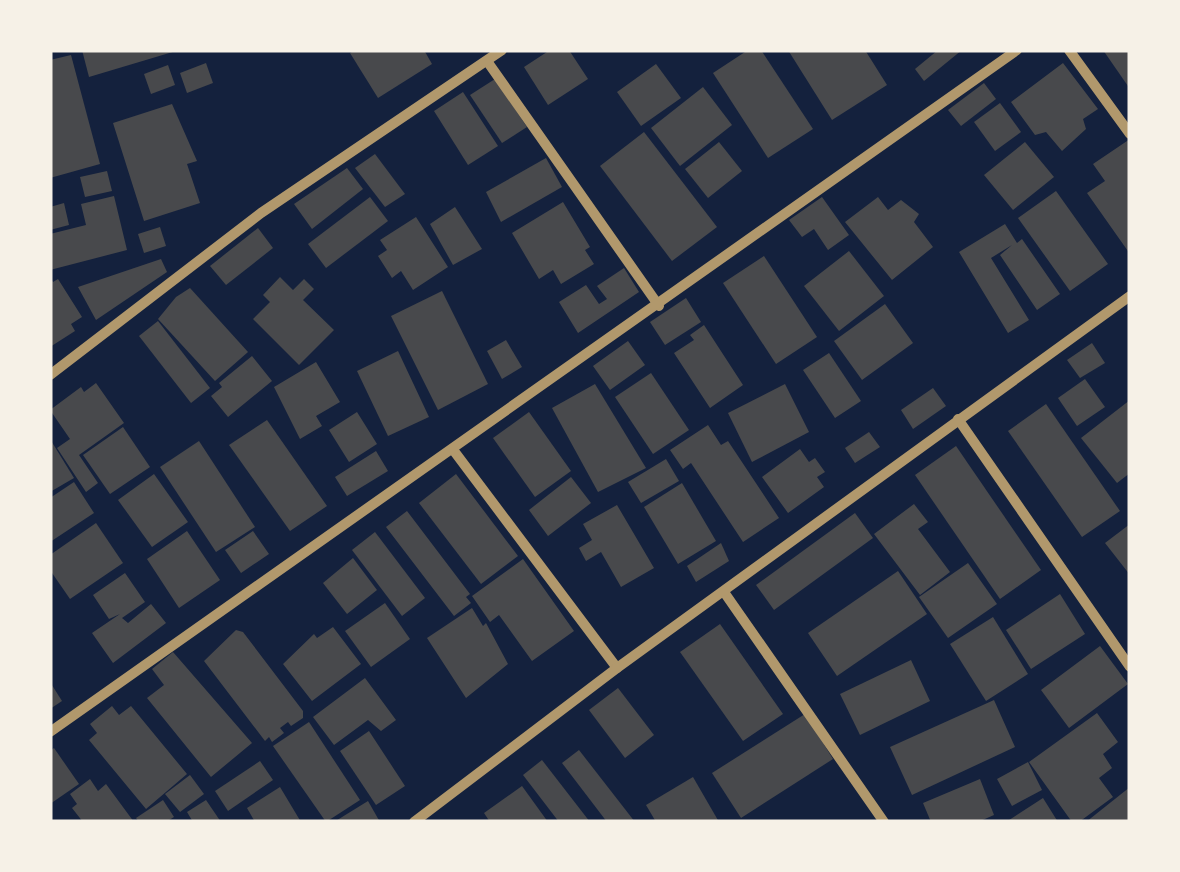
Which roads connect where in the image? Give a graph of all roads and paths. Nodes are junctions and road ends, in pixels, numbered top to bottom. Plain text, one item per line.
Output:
1 (502, 50) edge
2 (1018, 50) edge
3 (1068, 50) edge
4 (487, 60) junction
5 (1130, 134) edge
6 (1130, 296) edge
7 (659, 306) junction
8 (50, 375) edge
9 (958, 419) junction
10 (454, 450) junction
11 (724, 592) junction
12 (1130, 667) edge
13 (617, 668) junction
14 (50, 732) edge
15 (414, 822) edge
16 (884, 822) edge

1 - 4 street
2 - 7 street
3 - 5 street
4 - 7 street
4 - 8 street
6 - 9 street
7 - 10 street
9 - 11 street
9 - 12 street
10 - 13 street
10 - 14 street
11 - 13 street
11 - 16 street
13 - 15 street

